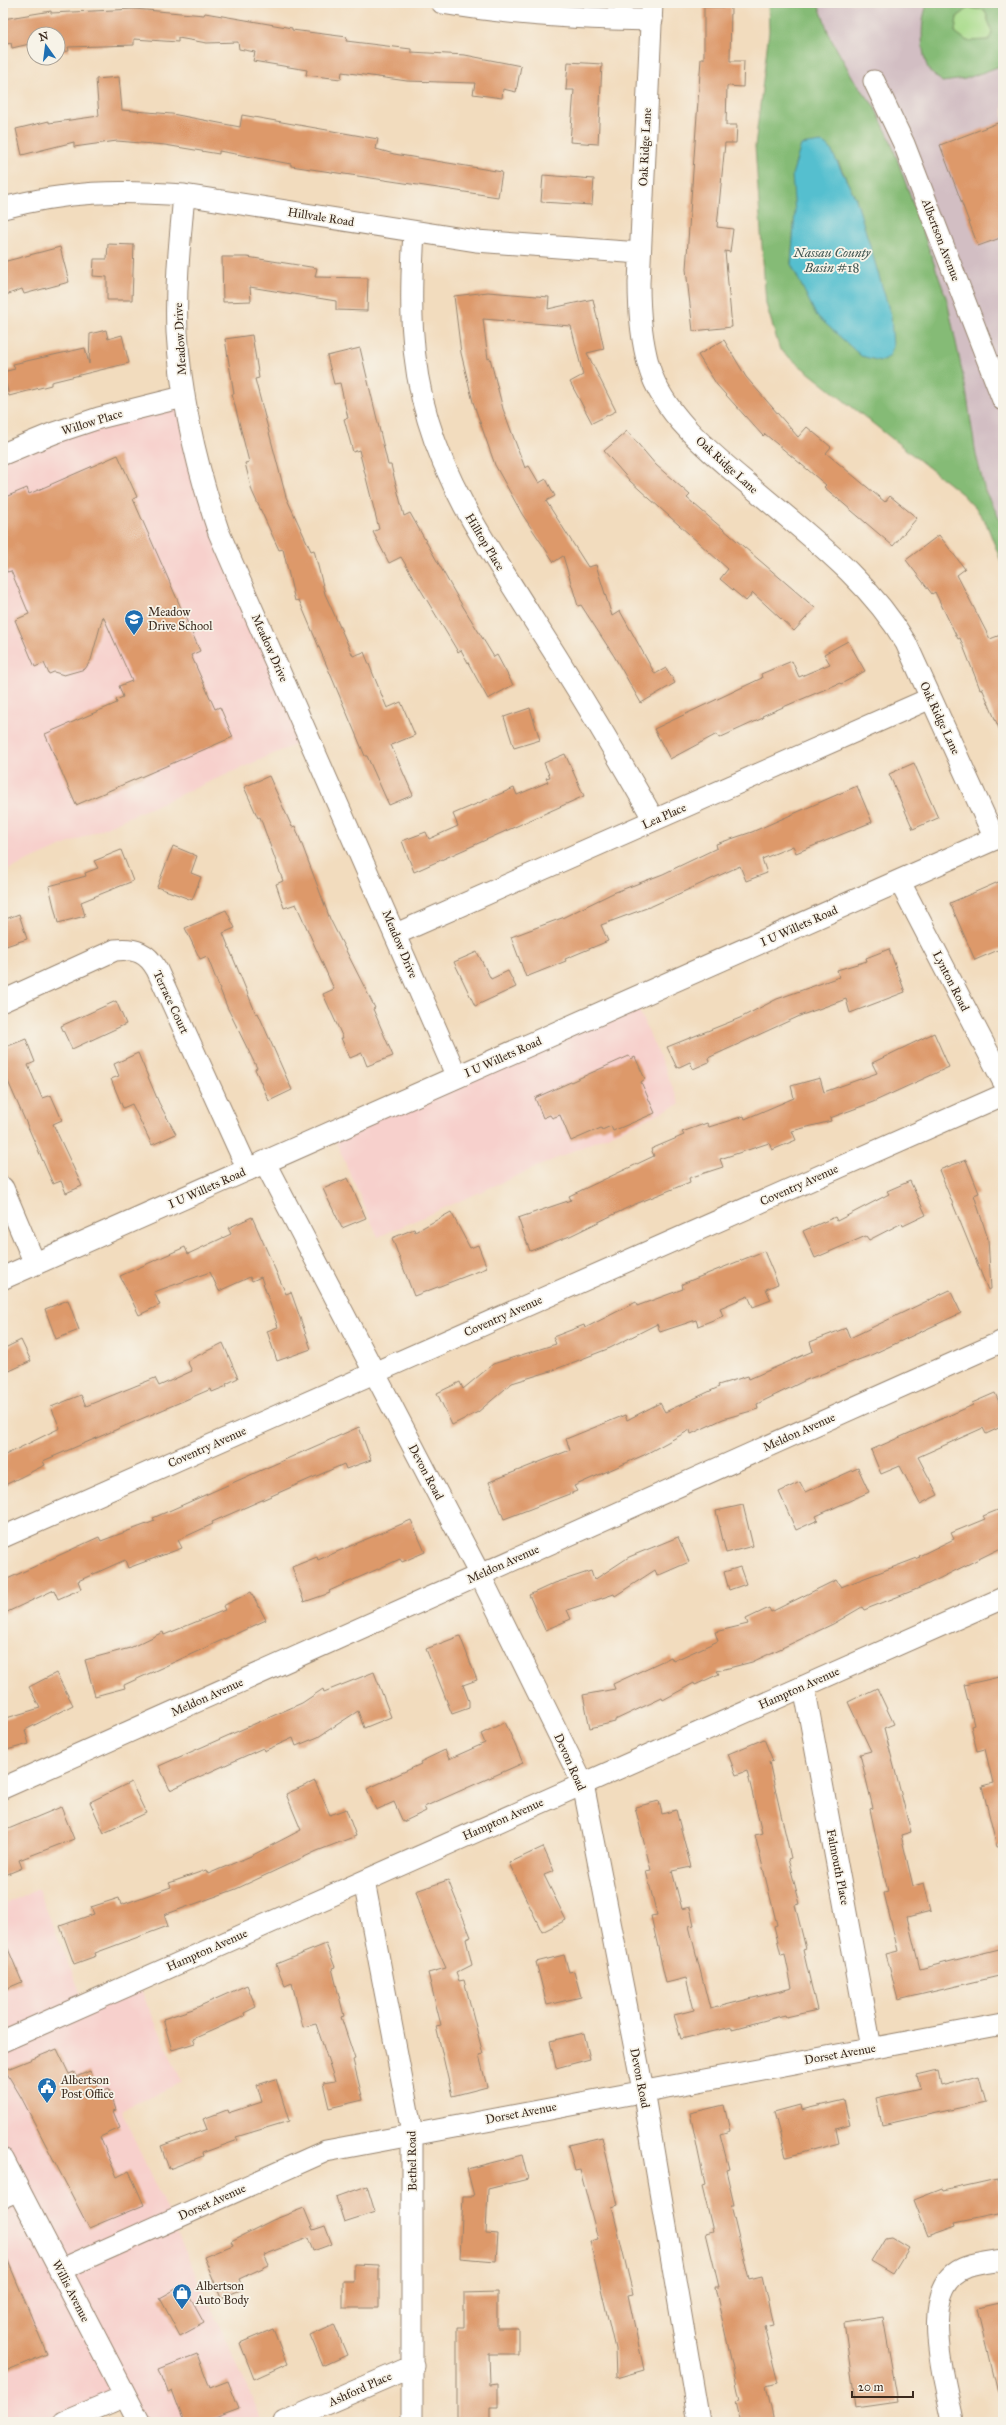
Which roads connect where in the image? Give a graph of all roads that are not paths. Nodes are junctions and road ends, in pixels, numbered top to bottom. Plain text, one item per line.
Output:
1 (442, 3) edge
2 (652, 11) edge
3 (874, 81) dead end
4 (184, 195) junction
5 (3, 208) edge
6 (414, 232) junction
7 (640, 253) junction
8 (183, 397) junction
9 (1003, 400) edge
10 (3, 454) edge
11 (931, 698) junction
12 (654, 820) junction
13 (999, 837) edge
14 (900, 882) junction
15 (396, 934) junction
16 (3, 1001) edge
17 (457, 1077) junction
18 (1003, 1081) edge
19 (1003, 1094) edge
20 (257, 1166) junction
21 (3, 1188) edge
22 (35, 1264) junction
23 (3, 1278) edge
24 (1003, 1341) edge
25 (374, 1373) junction
26 (3, 1537) edge
27 (480, 1575) junction
28 (1003, 1598) edge
29 (804, 1686) junction
30 (582, 1784) junction
31 (3, 1788) edge
32 (364, 1880) junction
33 (1003, 2024) edge
34 (3, 2041) edge
35 (872, 2048) junction
36 (642, 2090) junction
37 (412, 2133) junction
38 (3, 2160) edge
39 (11, 2194) edge
40 (1003, 2260) edge
41 (60, 2270) junction
42 (413, 2366) junction
43 (125, 2396) junction
44 (64, 2422) edge
45 (139, 2422) edge
46 (284, 2422) edge
47 (412, 2422) edge
48 (699, 2422) edge
49 (953, 2422) edge

1 - 2 street
2 - 7 street, Oak Ridge Lane
3 - 9 street, Albertson Avenue
4 - 5 street, Hillvale Road
4 - 6 street, Hillvale Road
4 - 8 street, Meadow Drive
6 - 7 street, Hillvale Road
6 - 12 street, Hilltop Place
7 - 11 street, Oak Ridge Lane
8 - 10 street, Willow Place
8 - 15 street, Meadow Drive
11 - 12 street, Lea Place
11 - 13 street, Oak Ridge Lane
12 - 15 street, Lea Place
13 - 14 main road, I U Willets Road
14 - 17 main road, I U Willets Road
14 - 18 street, Lynton Road
15 - 17 street, Meadow Drive
16 - 20 street, Terrace Court
17 - 20 main road, I U Willets Road
19 - 25 street, Coventry Avenue
20 - 22 main road, I U Willets Road
20 - 25 street, Devon Road
21 - 22 street
22 - 23 main road, I U Willets Road
24 - 27 street, Meldon Avenue
25 - 26 street, Coventry Avenue
25 - 27 street, Devon Road
27 - 30 street, Devon Road
27 - 31 street, Meldon Avenue
28 - 29 street, Hampton Avenue
29 - 30 street, Hampton Avenue
29 - 35 street, Falmouth Place
30 - 32 street, Hampton Avenue
30 - 36 street, Devon Road
32 - 34 street, Hampton Avenue
32 - 37 street, Bethel Road
33 - 35 street, Dorset Avenue
35 - 36 street, Dorset Avenue
36 - 37 street, Dorset Avenue
36 - 48 street, Devon Road
37 - 41 street, Dorset Avenue
37 - 42 street, Bethel Road
38 - 39 main road, Willis Avenue
39 - 41 main road, Willis Avenue
40 - 49 street
41 - 43 main road, Willis Avenue
42 - 46 street, Ashford Place
42 - 47 street, Bethel Road
43 - 44 street
43 - 45 main road, Willis Avenue

